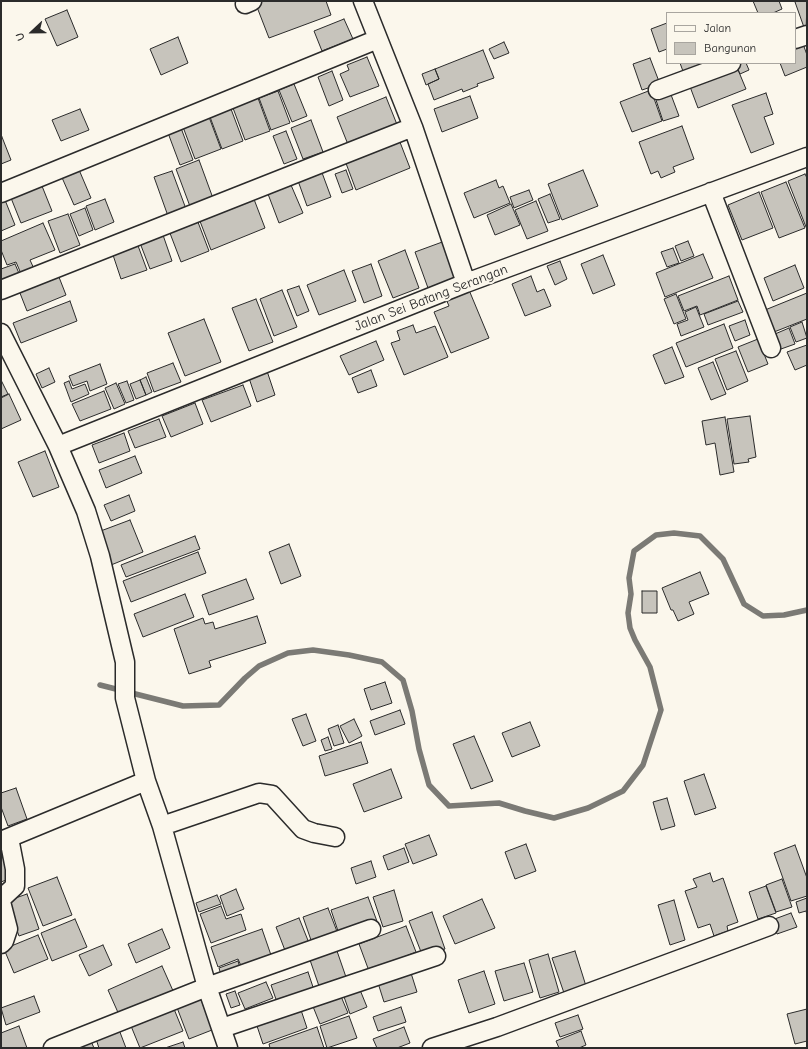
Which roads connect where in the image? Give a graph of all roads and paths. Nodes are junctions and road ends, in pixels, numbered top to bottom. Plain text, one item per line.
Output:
1 (363, 1) edge
2 (807, 35) edge
3 (378, 39) junction
4 (796, 39) edge
5 (728, 64) edge
6 (658, 90) dead end
7 (413, 127) junction
8 (807, 157) edge
9 (711, 192) junction
10 (1, 193) edge
11 (466, 283) junction
12 (1, 290) edge
13 (2, 338) edge
14 (771, 348) dead end
15 (58, 446) junction
16 (146, 781) junction
17 (162, 826) junction
18 (335, 837) dead end
19 (5, 839) edge
20 (1, 901) edge
21 (769, 926) dead end
22 (371, 929) dead end
23 (1, 944) edge
24 (436, 956) dead end
25 (208, 987) junction
26 (222, 1028) junction
27 (53, 1048) edge
28 (228, 1048) edge
29 (432, 1048) edge

1 - 3 street
2 - 4 street
3 - 7 street
3 - 10 street
5 - 6 street
7 - 11 street
7 - 12 street
8 - 9 street, Jalan Sei Batang Serangan
9 - 11 street, Jalan Sei Batang Serangan
9 - 14 street
11 - 15 street, Jalan Sei Batang Serangan
13 - 15 street
15 - 16 street
16 - 17 street
16 - 19 street
17 - 18 street
17 - 25 street
19 - 20 street
20 - 23 street
21 - 29 street
22 - 25 street
24 - 26 street
25 - 26 street
25 - 27 street
26 - 28 street

